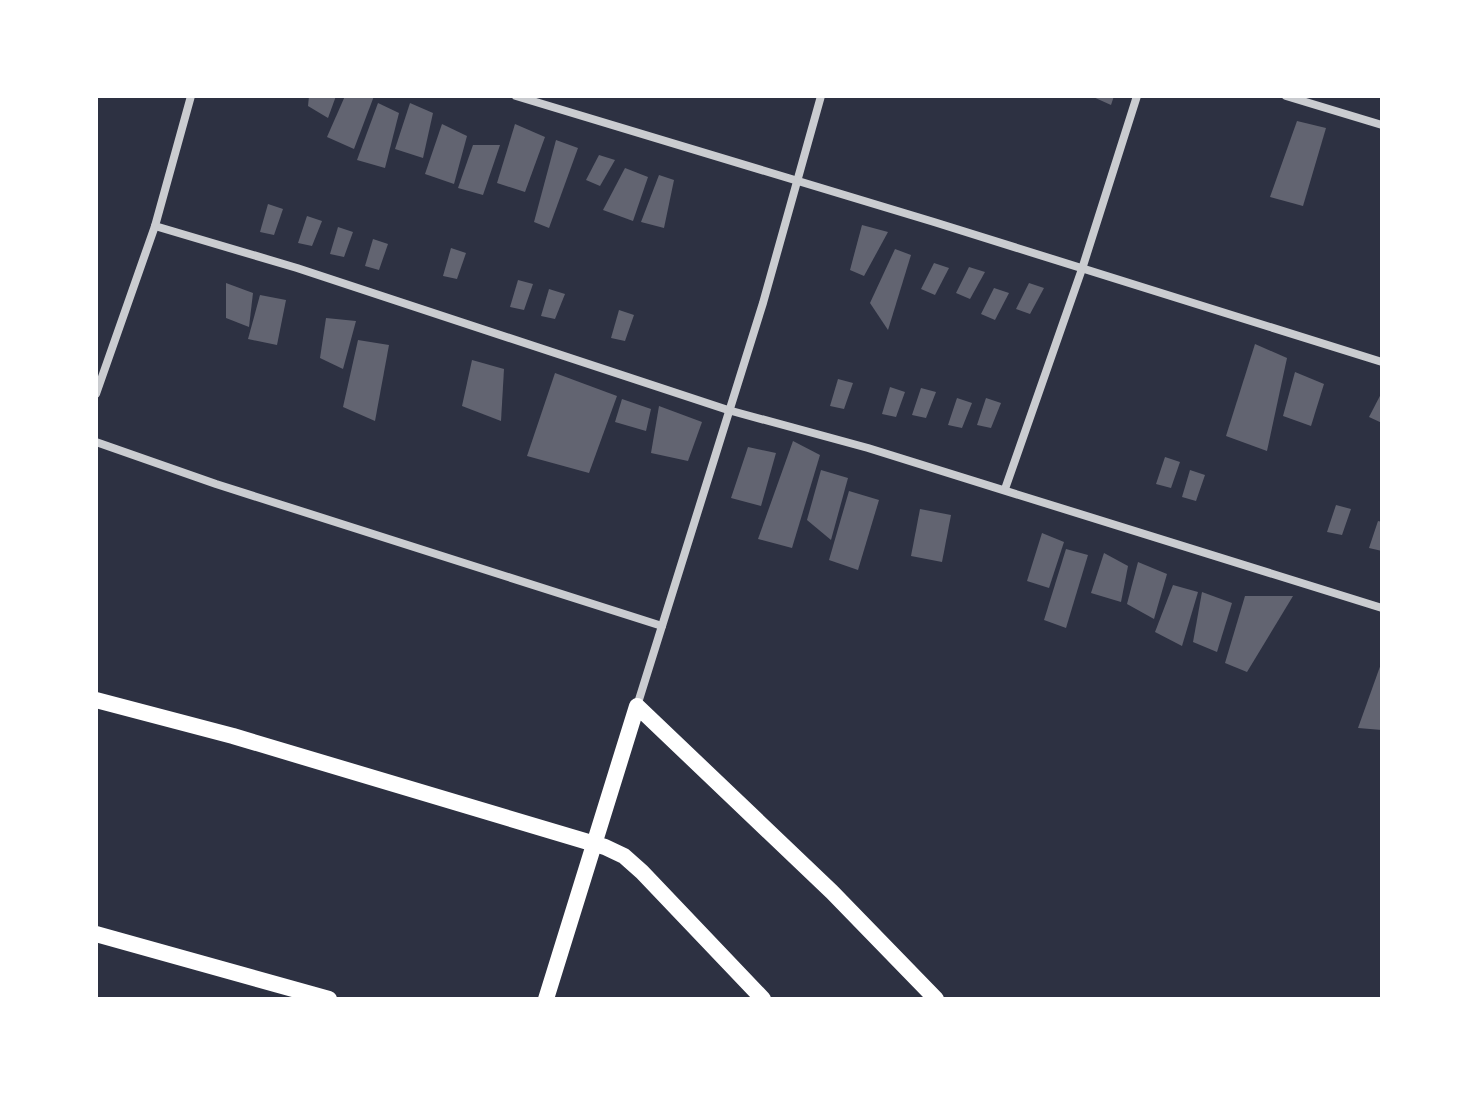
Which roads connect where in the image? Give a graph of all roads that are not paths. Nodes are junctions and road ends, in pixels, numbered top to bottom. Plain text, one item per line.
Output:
1 (191, 96) edge
2 (516, 96) edge
3 (821, 96) edge
4 (1137, 96) edge
5 (1286, 96) edge
6 (1382, 125) edge
7 (798, 182) junction
8 (155, 226) junction
9 (1082, 269) junction
10 (1382, 362) edge
11 (96, 394) edge
12 (728, 410) junction
13 (96, 442) edge
14 (1005, 489) junction
15 (1382, 608) edge
16 (662, 626) junction
17 (96, 700) edge
18 (637, 706) junction
19 (594, 845) junction
20 (96, 934) edge
21 (329, 999) edge
22 (546, 999) edge
23 (763, 999) edge
24 (936, 999) edge

1 - 8 street
2 - 7 street
3 - 7 street
4 - 9 street
5 - 6 street
7 - 9 street
7 - 12 street
8 - 11 street
8 - 12 street
9 - 10 street
9 - 14 street
12 - 14 street
12 - 16 street
13 - 16 street
14 - 15 street
16 - 18 street
17 - 19 main road
18 - 19 main road
18 - 24 main road
19 - 22 main road
19 - 23 main road
20 - 21 main road

